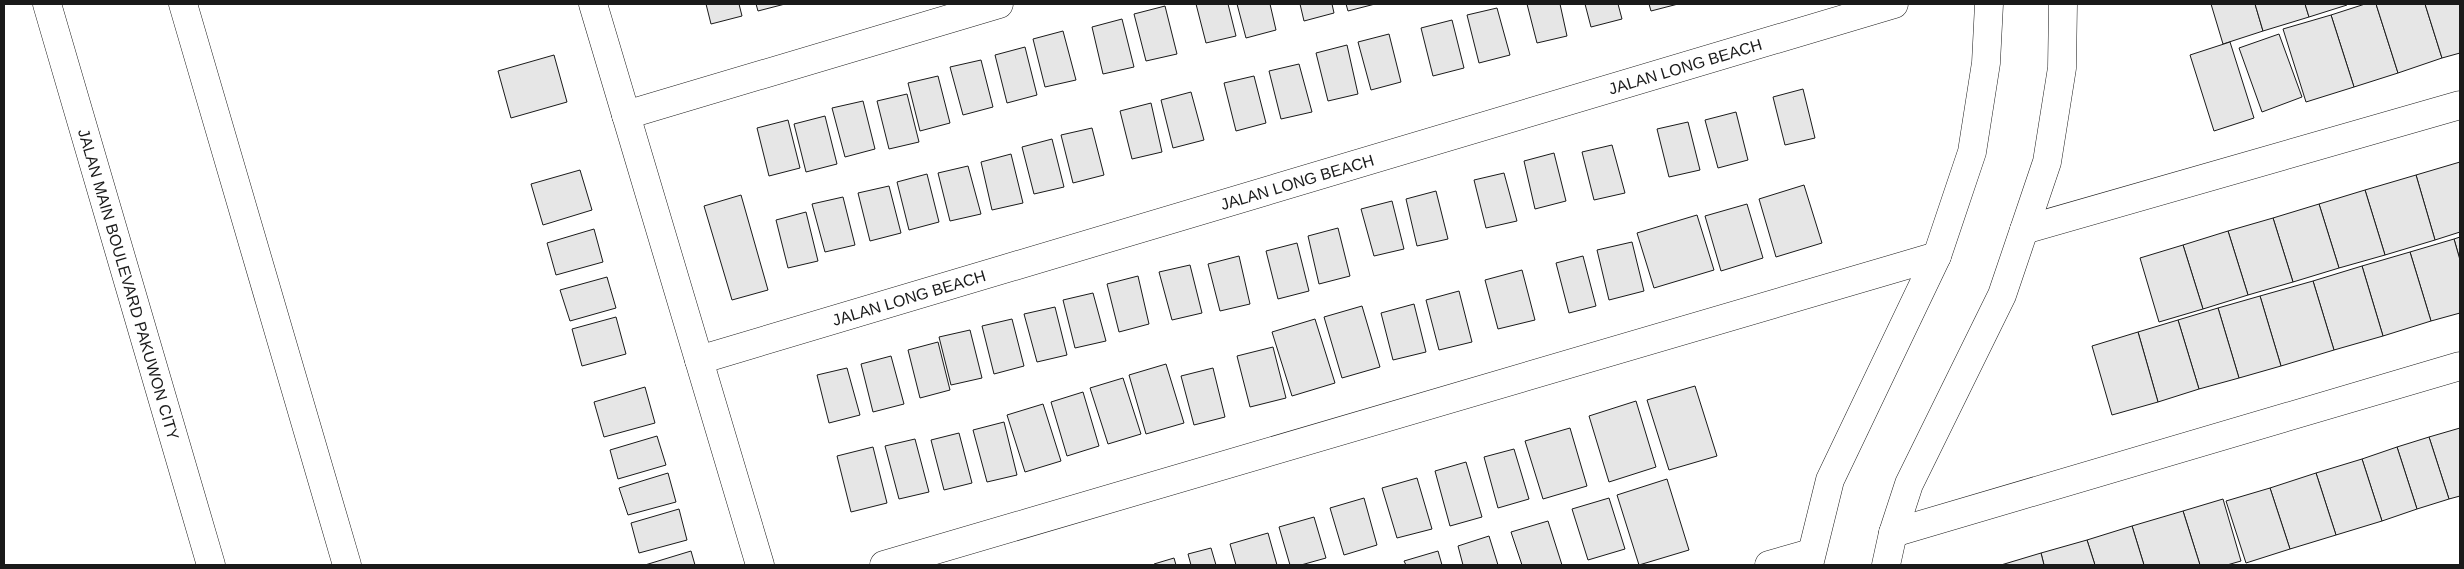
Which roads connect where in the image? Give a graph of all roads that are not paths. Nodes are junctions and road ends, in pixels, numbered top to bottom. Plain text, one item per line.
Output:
1 (47, 4) edge
2 (183, 4) edge
3 (593, 4) edge
4 (999, 4) edge
5 (1894, 4) edge
6 (1989, 4) edge
7 (2063, 4) edge
8 (2460, 105) edge
9 (626, 115) junction
10 (2024, 230) junction
11 (1938, 256) junction
12 (699, 360) junction
13 (2460, 366) edge
14 (1893, 532) junction
15 (1810, 559) edge
16 (212, 565) edge
17 (347, 565) edge
18 (760, 565) edge
19 (884, 565) edge
20 (1769, 565) edge
21 (1886, 565) edge

1 - 16 street, JALAN MAIN BOULEVARD PAKUWON CITY
2 - 17 street
3 - 9 street
4 - 9 street
5 - 12 street, JALAN LONG BEACH
6 - 11 street
7 - 10 street
8 - 10 street
9 - 12 street
10 - 14 street
11 - 15 street
11 - 19 street
12 - 18 street
13 - 14 street
14 - 21 street
15 - 20 street

